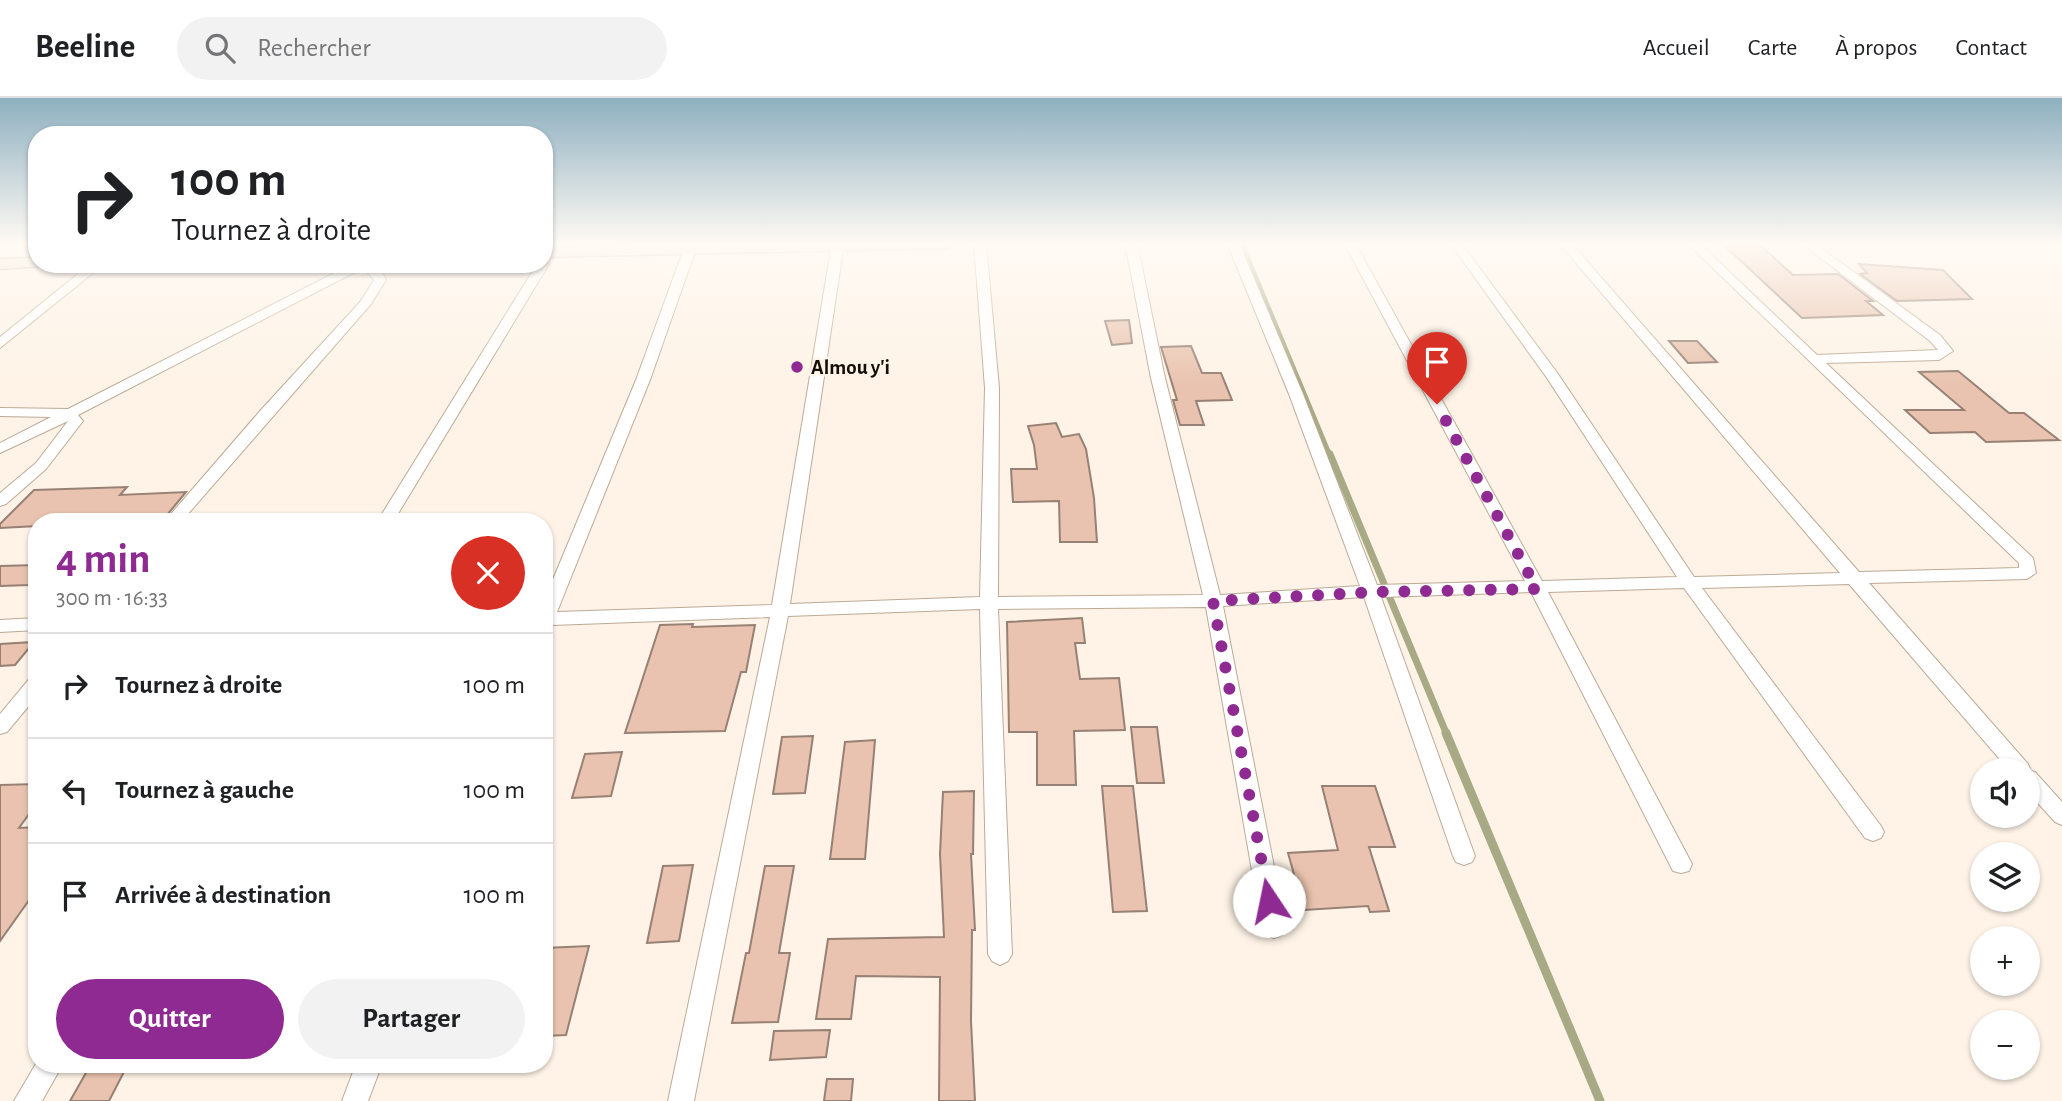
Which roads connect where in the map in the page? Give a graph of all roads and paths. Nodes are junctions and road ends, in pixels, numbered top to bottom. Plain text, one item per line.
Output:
1 (66, 290) edge
2 (313, 290) edge
3 (374, 290) edge
4 (526, 290) edge
5 (675, 290) edge
6 (830, 290) edge
7 (985, 290) edge
8 (1138, 290) edge
9 (1253, 290) edge
10 (1374, 290) edge
11 (1489, 290) edge
12 (1604, 290) edge
13 (1742, 290) edge
14 (1870, 290) edge
15 (0, 344) edge
16 (1816, 359) junction
17 (0, 412) edge
18 (69, 413) junction
19 (0, 449) edge
20 (0, 501) edge
21 (181, 513) edge
22 (390, 513) edge
23 (1853, 579) junction
24 (1690, 584) junction
25 (1537, 589) junction
26 (1373, 592) junction
27 (553, 600) edge
28 (1213, 601) junction
29 (989, 603) junction
30 (780, 611) junction
31 (553, 620) edge
32 (28, 624) edge
33 (0, 626) edge
34 (28, 694) edge
35 (0, 727) edge
36 (2010, 758) edge
37 (2040, 791) edge
38 (2062, 816) edge
39 (1873, 832) dead end
40 (1464, 856) dead end
41 (1681, 864) dead end
42 (1274, 928) dead end
43 (1000, 954) dead end
44 (44, 1073) edge
45 (366, 1073) edge
46 (27, 1101) edge
47 (355, 1101) edge
48 (681, 1101) edge

1 - 15 street
2 - 18 street
3 - 21 street
4 - 22 street
5 - 27 street
6 - 30 street
7 - 29 street
8 - 28 street
9 - 26 street
10 - 25 street
11 - 24 street
12 - 23 street
13 - 16 street
14 - 16 street
16 - 23 street
17 - 18 street
18 - 19 street
18 - 20 street
23 - 24 street
23 - 36 street
24 - 25 street
24 - 39 street
25 - 26 street
25 - 41 street
26 - 28 street
26 - 40 street
28 - 29 street
28 - 42 street
29 - 30 street
29 - 43 street
30 - 31 street
30 - 48 street
32 - 33 street
34 - 35 street
37 - 38 street
44 - 46 street
45 - 47 street

